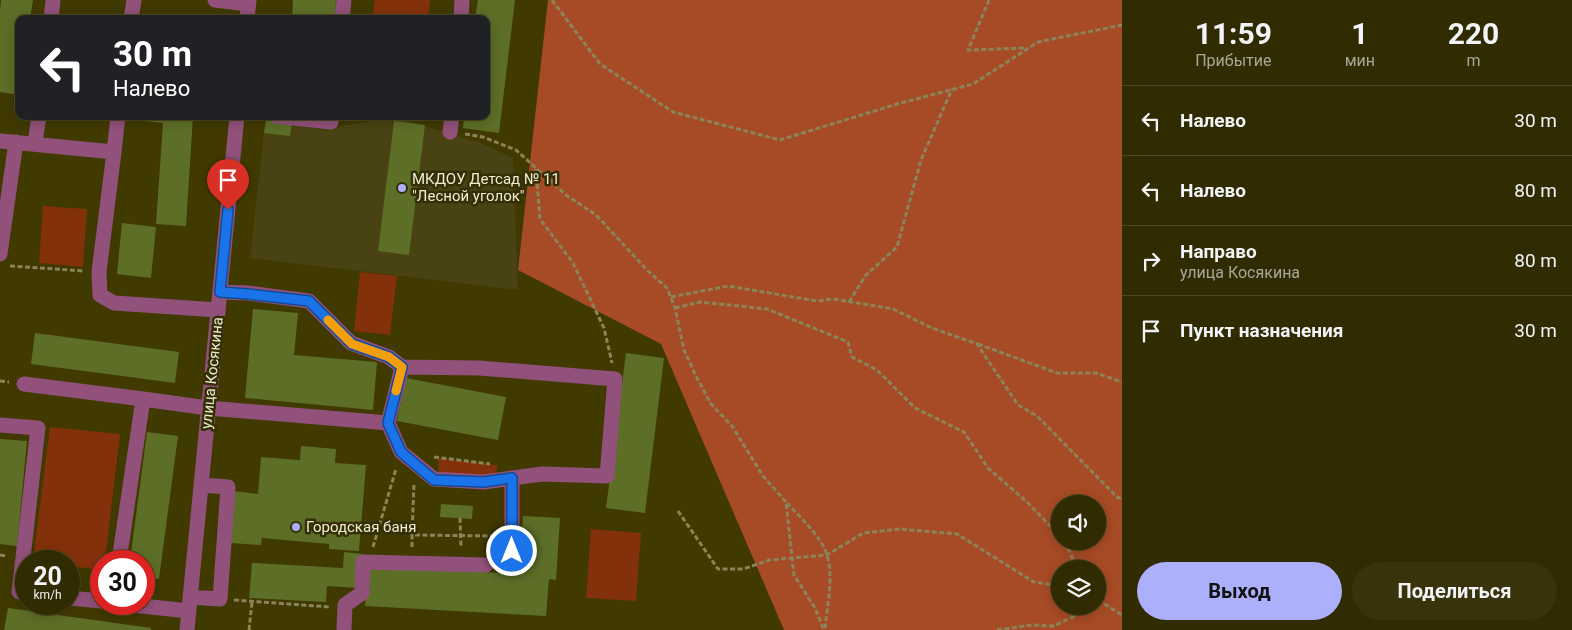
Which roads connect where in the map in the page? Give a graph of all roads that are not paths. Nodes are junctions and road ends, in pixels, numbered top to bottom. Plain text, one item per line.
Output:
1 (53, 0) edge
2 (134, 0) edge
3 (215, 0) edge
4 (344, 0) edge
5 (462, 0) edge
6 (248, 8) edge
7 (51, 15) edge
8 (132, 15) edge
9 (342, 15) edge
10 (460, 15) edge
11 (38, 120) edge
12 (118, 120) edge
13 (237, 120) edge
14 (313, 120) edge
15 (331, 120) edge
16 (452, 120) edge
17 (450, 132) road end
18 (0, 141) edge
19 (16, 142) junction
20 (35, 143) junction
21 (114, 152) junction
22 (0, 254) edge
23 (220, 292) junction
24 (218, 310) junction
25 (402, 367) junction
26 (24, 384) dead end
27 (143, 399) junction
28 (208, 408) junction
29 (388, 423) junction
30 (0, 425) edge
31 (512, 478) junction
32 (201, 485) junction
33 (24, 550) edge
34 (121, 550) edge
35 (486, 565) dead end
36 (512, 565) dead end
37 (155, 604) edge
38 (189, 604) junction
39 (187, 630) edge
40 (344, 630) edge

1 - 7 street
2 - 8 street
3 - 6 street
4 - 9 street
5 - 10 street
11 - 20 street
12 - 21 street
13 - 23 street, улица Косякина
14 - 15 street
16 - 17 street
18 - 19 street
19 - 20 street
19 - 22 street
20 - 21 street
21 - 24 street
23 - 24 street, улица Косякина
23 - 25 street
24 - 28 street, улица Косякина
25 - 29 street
25 - 31 street
26 - 27 street
27 - 28 street
27 - 34 street
28 - 29 street
28 - 32 street, улица Косякина
29 - 31 street
30 - 33 street
31 - 36 street
32 - 38 street, улица Косякина
32 - 38 street
35 - 40 street
37 - 38 street
38 - 39 street, улица Косякина

